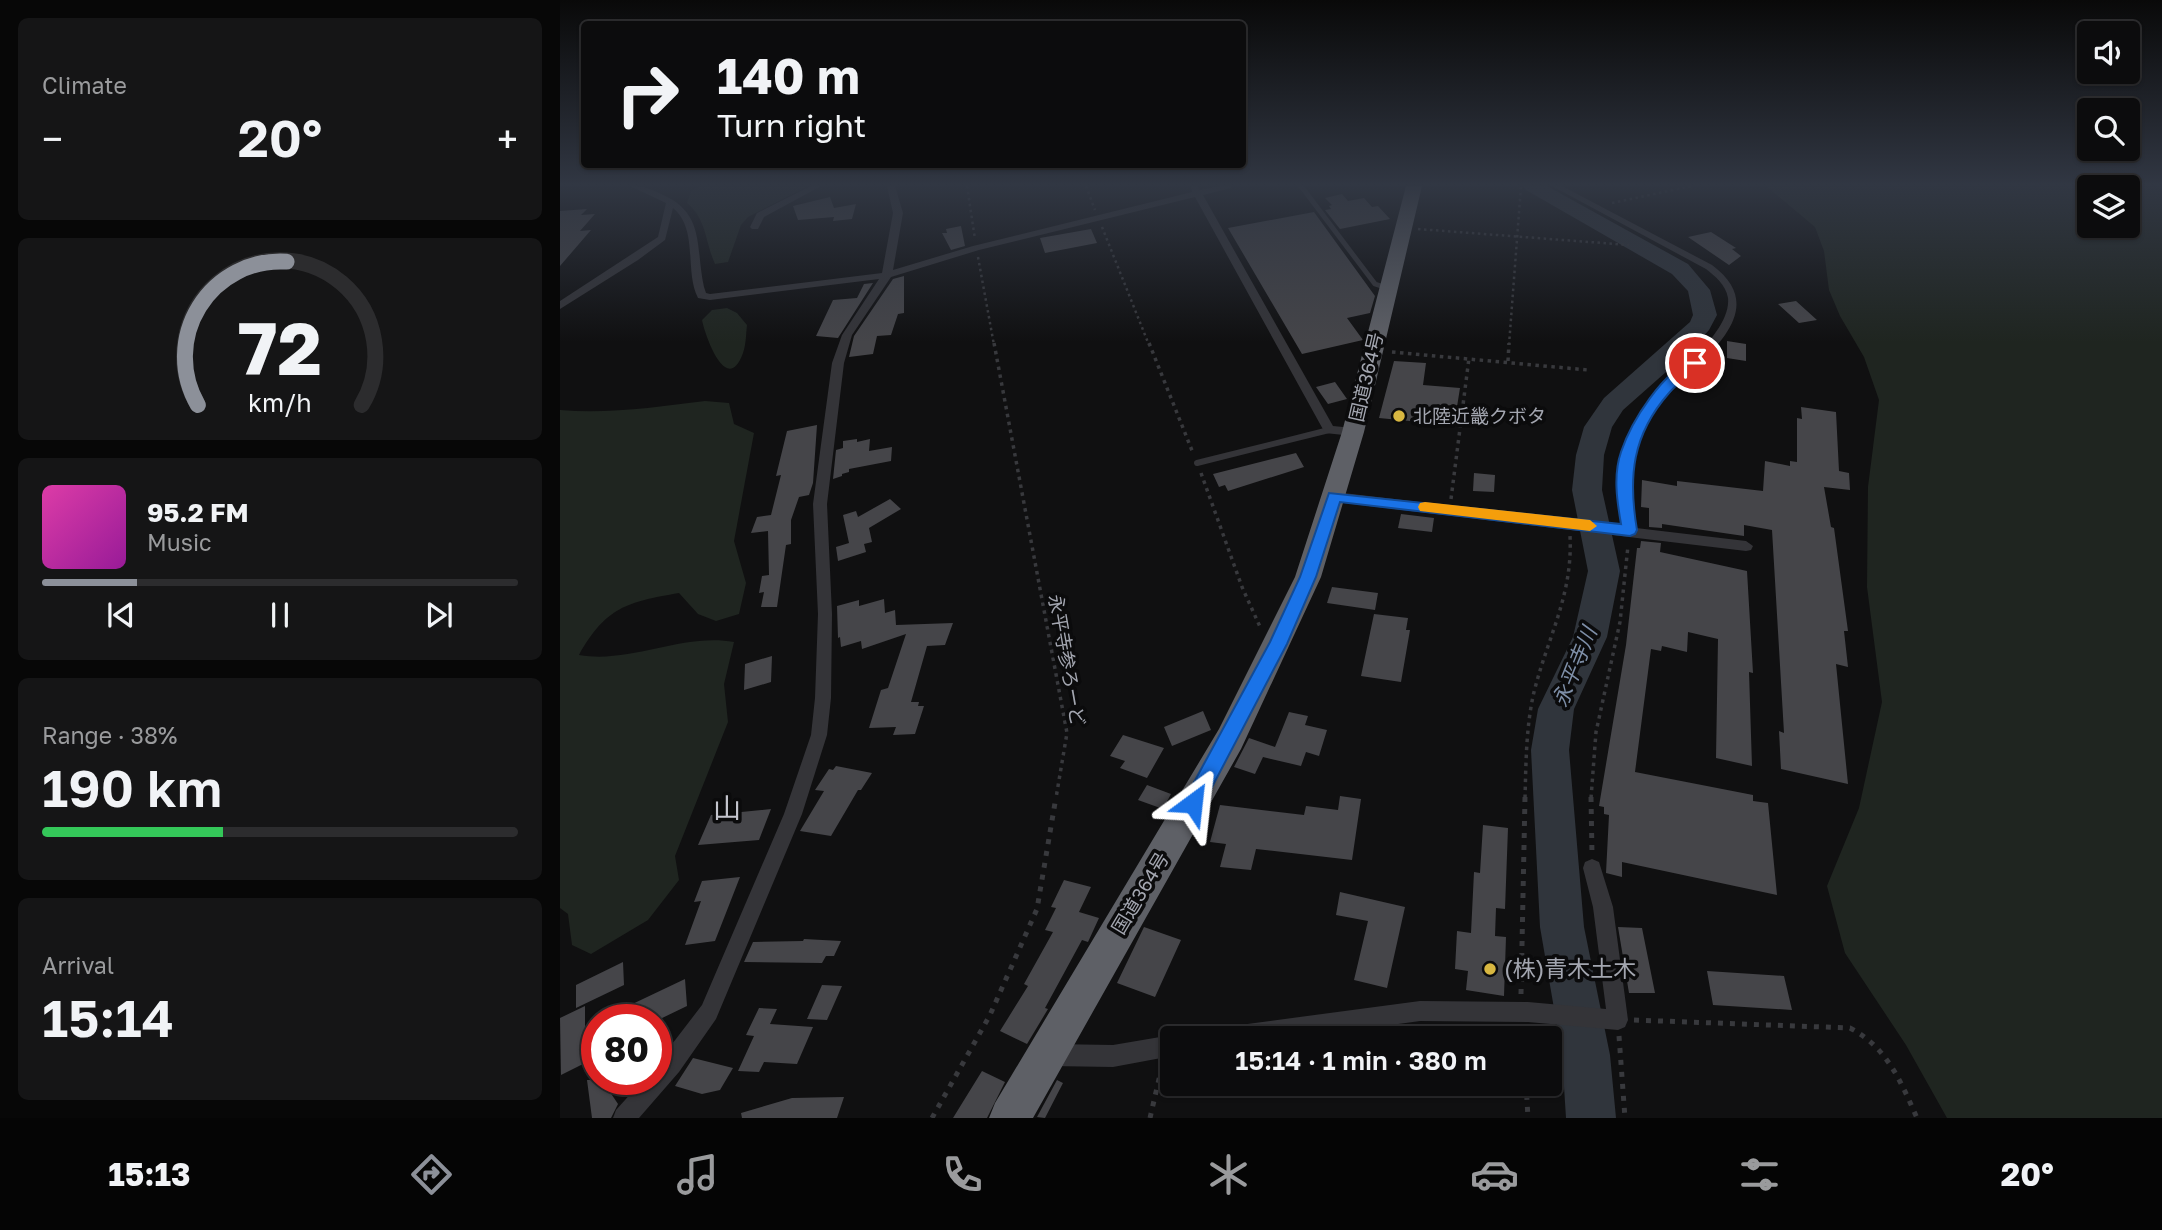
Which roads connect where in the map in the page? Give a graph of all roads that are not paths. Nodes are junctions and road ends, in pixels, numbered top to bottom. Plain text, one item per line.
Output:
1 (660, 238) edge
2 (694, 238) edge
3 (894, 238) edge
4 (1016, 238) edge
5 (1225, 238) edge
6 (1340, 238) edge
7 (1401, 238) edge
8 (1654, 238) edge
9 (887, 275) junction
10 (1388, 288) junction
11 (560, 306) edge
12 (1341, 431) junction
13 (1197, 463) road end
14 (1335, 496) junction
15 (1623, 529) junction
16 (1746, 546) dead end
17 (1592, 868) road end
18 (1307, 1026) edge
19 (1160, 1048) edge
20 (1046, 1055) junction
21 (624, 1118) edge
22 (1010, 1118) edge

1 - 11 street
2 - 9 street
3 - 9 street
4 - 9 street
5 - 12 street
6 - 10 lane
7 - 10 highway, 国道364号
8 - 15 street
9 - 21 street
10 - 12 highway, 国道364号
12 - 13 lane
12 - 14 highway, 国道364号
14 - 15 street
14 - 20 highway, 国道364号
15 - 16 street
17 - 18 street
19 - 20 street
20 - 22 highway, 国道364号

